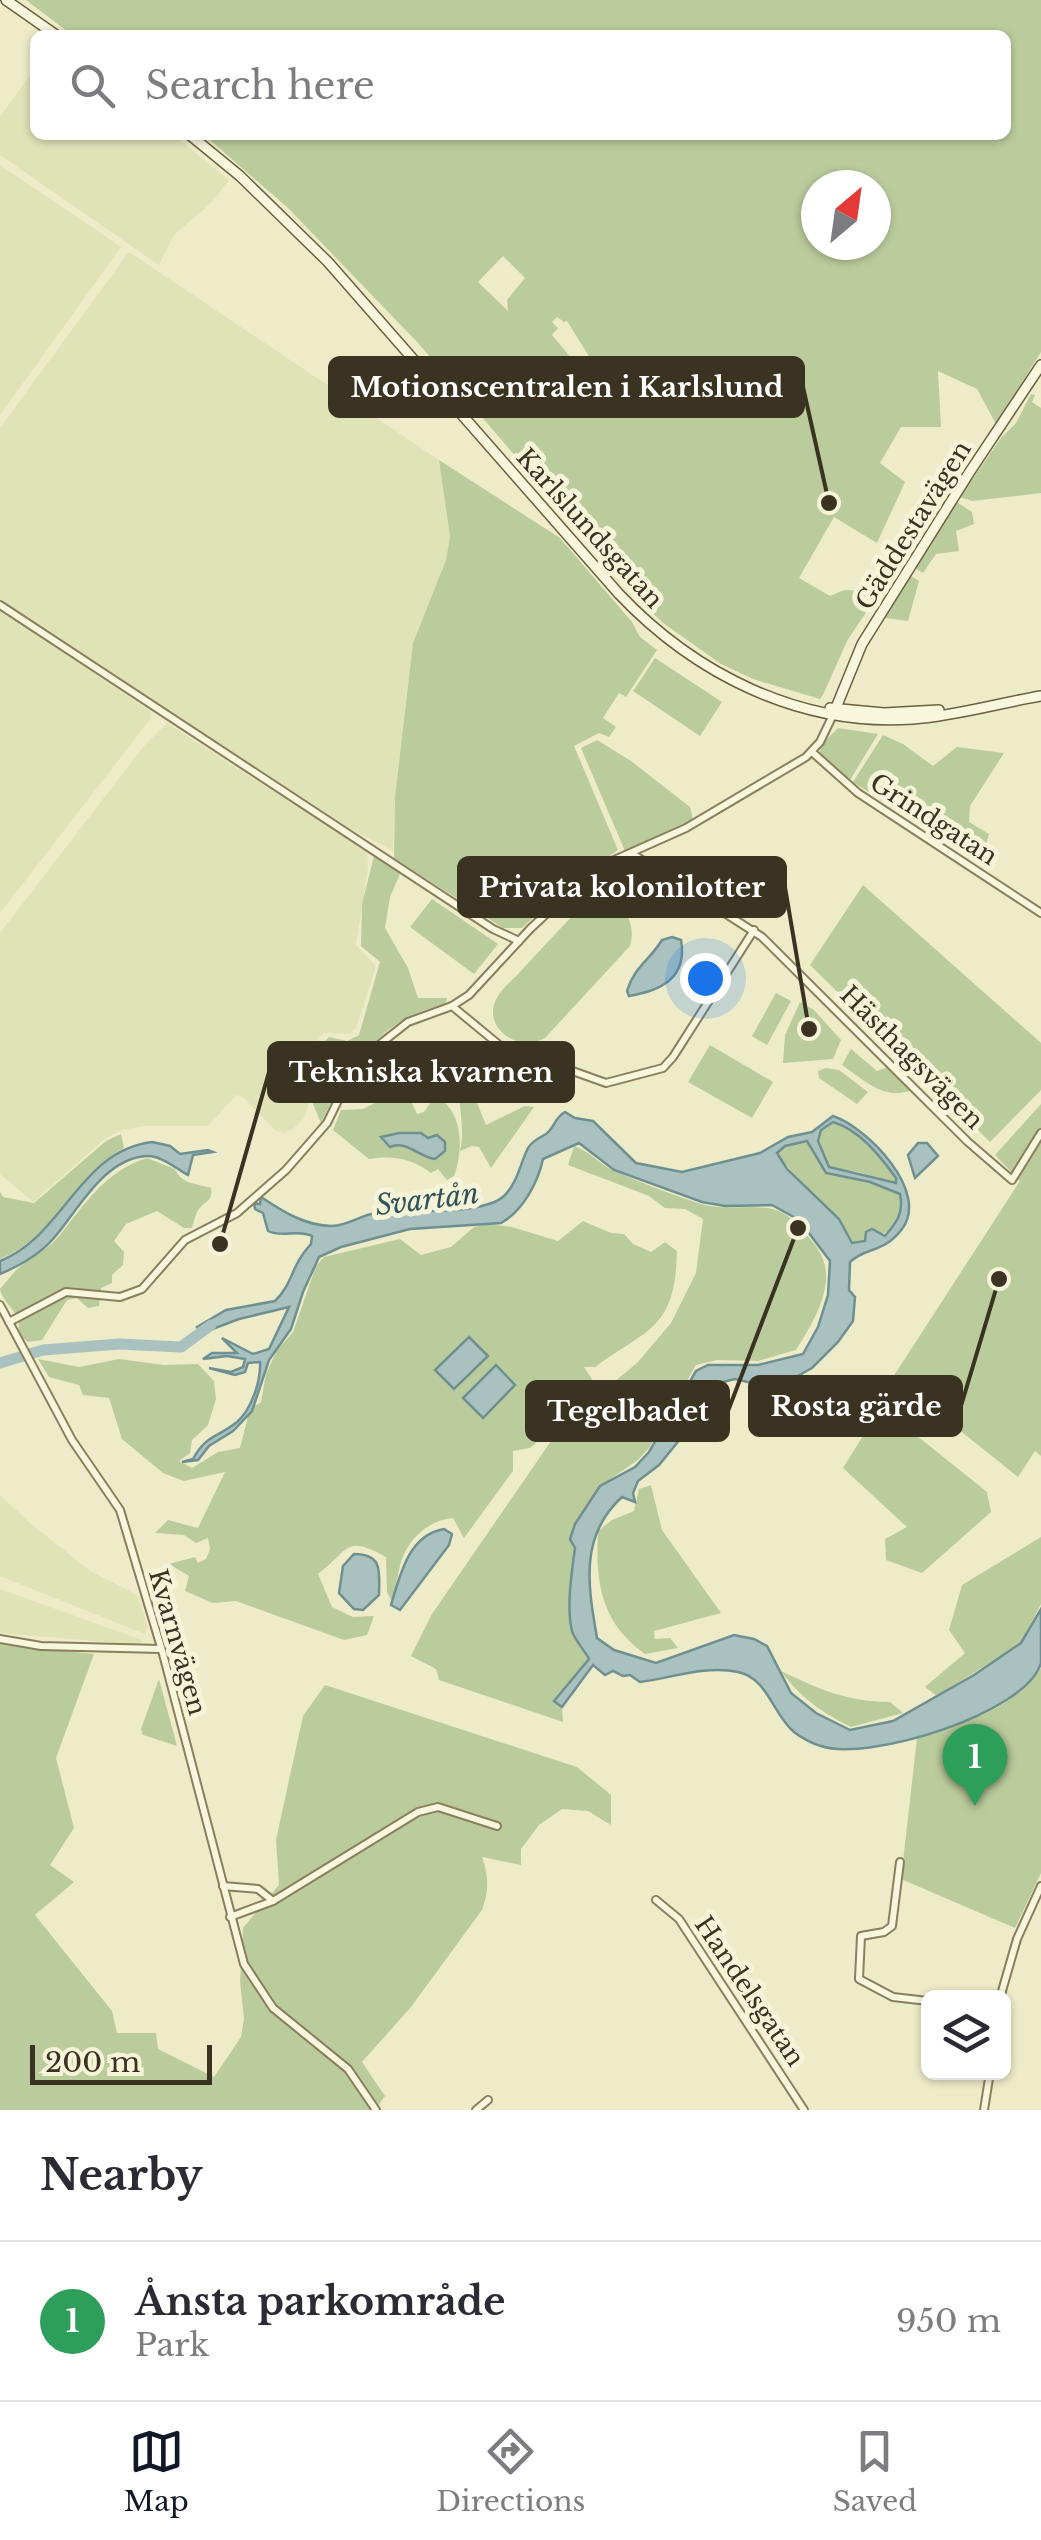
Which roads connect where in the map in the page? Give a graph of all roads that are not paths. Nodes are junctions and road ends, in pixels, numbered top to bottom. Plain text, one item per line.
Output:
1 (6, 0) edge
2 (49, 30) edge
3 (196, 140) edge
4 (1041, 365) edge
5 (0, 606) edge
6 (1041, 696) edge
7 (834, 712) junction
8 (812, 752) junction
9 (631, 853) junction
10 (1041, 913) edge
11 (754, 930) junction
12 (519, 941) junction
13 (452, 1006) junction
14 (1041, 1132) edge
15 (0, 1305) edge
16 (9, 1322) junction
17 (0, 1638) edge
18 (160, 1649) junction
19 (497, 1826) dead end
20 (900, 1862) dead end
21 (222, 1886) junction
22 (1041, 1886) edge
23 (656, 1900) dead end
24 (273, 1901) junction
25 (230, 1918) junction
26 (1002, 1990) edge
27 (921, 2000) edge
28 (989, 2080) edge
29 (488, 2100) dead end
30 (376, 2110) edge
31 (476, 2110) edge
32 (804, 2110) edge
33 (984, 2110) edge

1 - 2 main road
3 - 7 main road, Karlslundsgatan
4 - 7 main road, Gäddestavägen
5 - 12 street
6 - 7 main road, Karlslundsgatan
7 - 8 street
8 - 9 street
8 - 10 street, Grindgatan
9 - 11 street, Hästhagsvägen
9 - 12 street
11 - 13 street
11 - 14 street, Hästhagsvägen
12 - 13 street
13 - 16 street
15 - 16 street, Kvarnvägen
16 - 18 street, Kvarnvägen
17 - 18 street
18 - 21 street, Kvarnvägen
19 - 24 street
20 - 27 street
21 - 24 street
21 - 25 street, Kvarnvägen
22 - 26 street
23 - 32 street, Handelsgatan
24 - 25 street
25 - 30 street, Kvarnvägen
28 - 33 street
29 - 31 street

